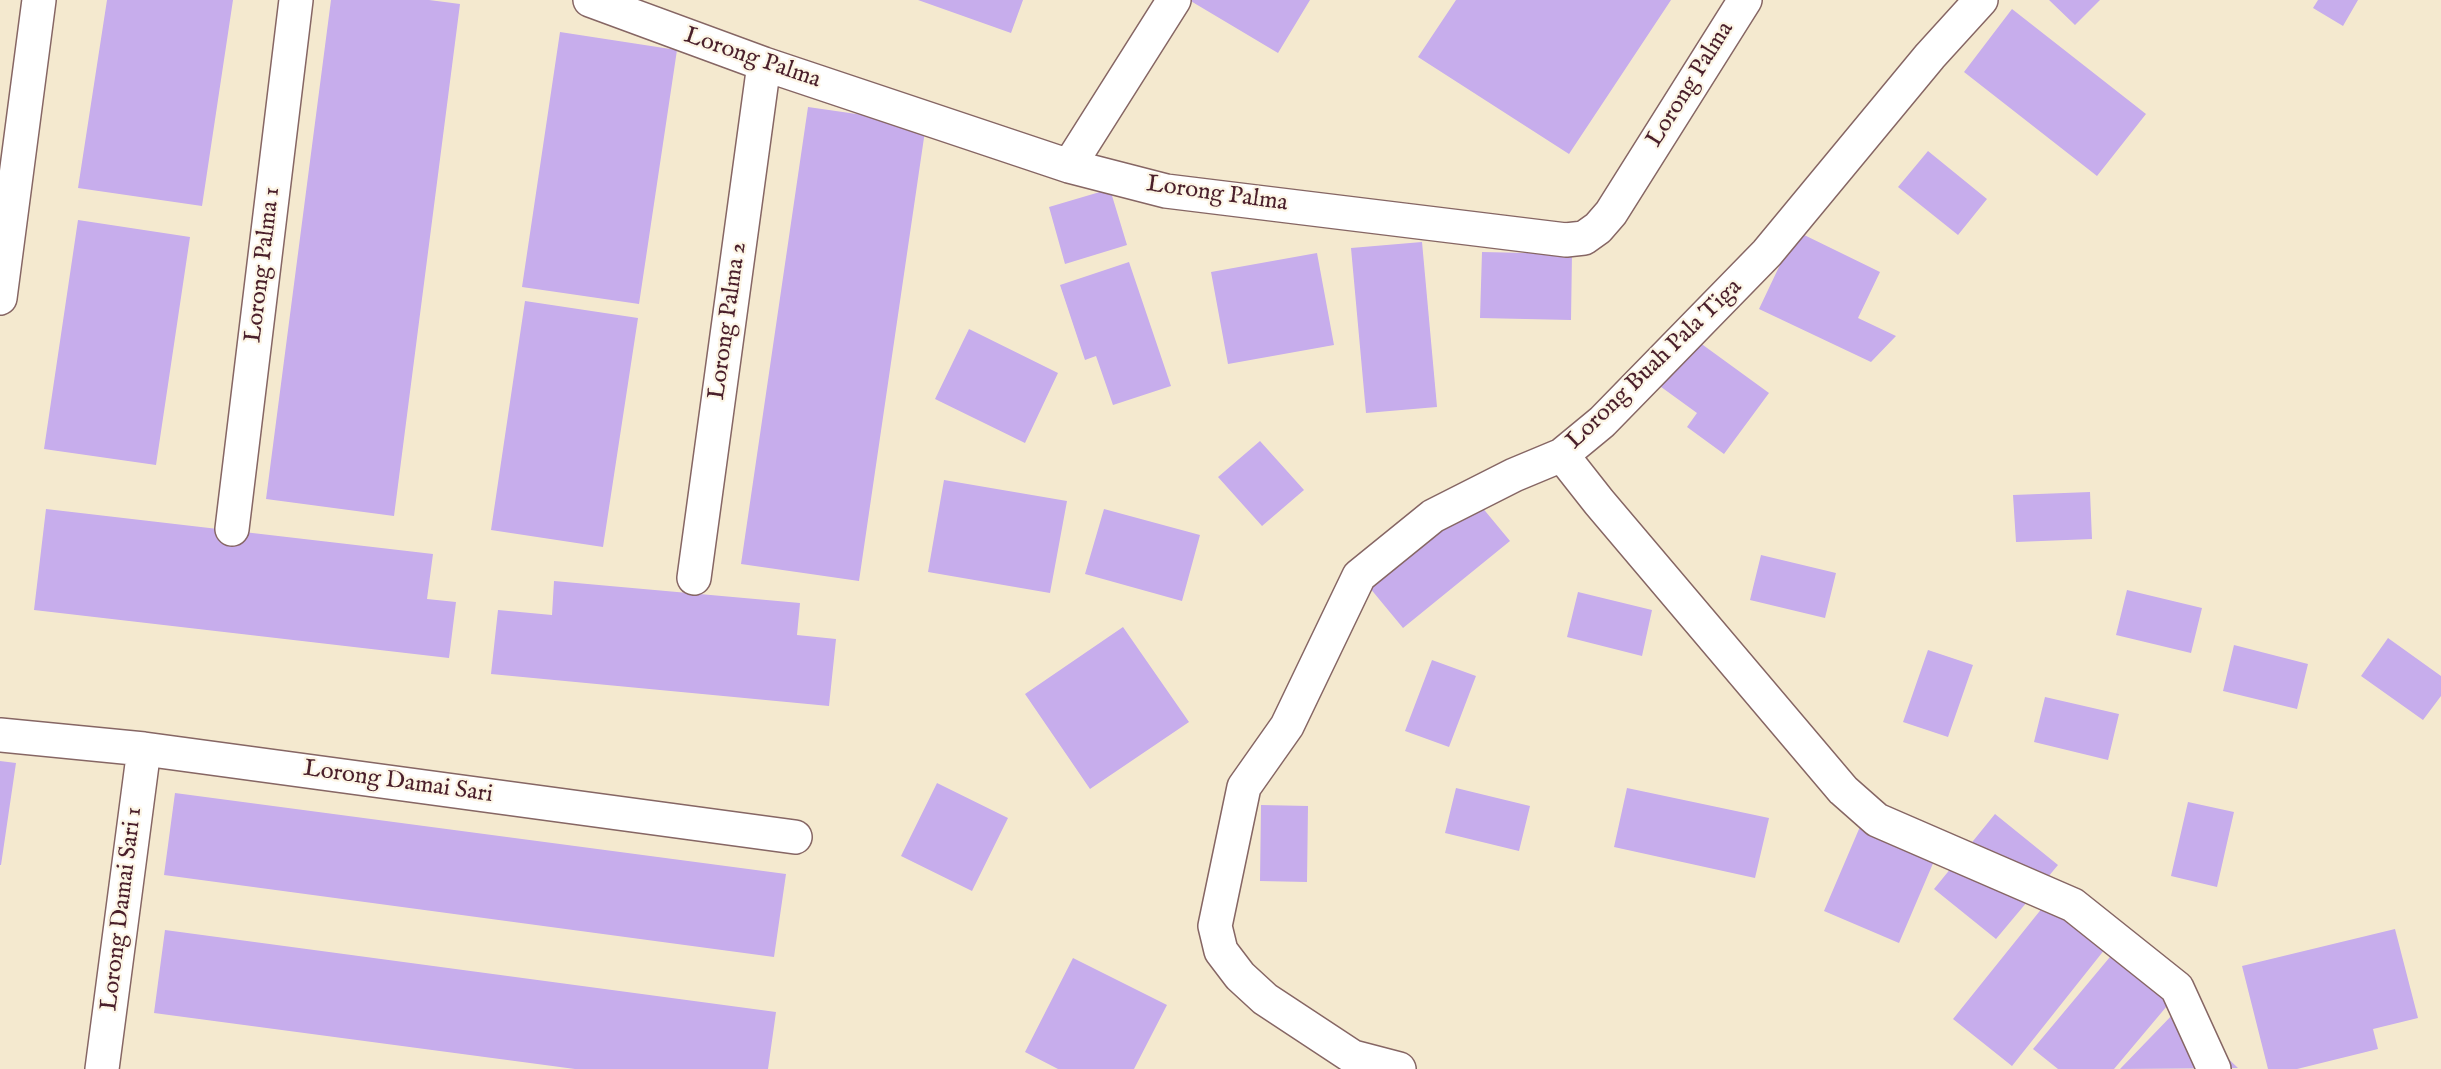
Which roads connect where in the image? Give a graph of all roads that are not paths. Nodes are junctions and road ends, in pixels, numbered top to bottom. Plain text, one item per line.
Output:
1 (39, 0) edge
2 (296, 0) edge
3 (590, 0) edge
4 (1174, 0) edge
5 (1745, 0) edge
6 (1981, 0) edge
7 (764, 64) junction
8 (1069, 166) junction
9 (0, 298) edge
10 (1562, 455) junction
11 (232, 529) dead end
12 (694, 578) dead end
13 (0, 735) edge
14 (144, 749) junction
15 (795, 837) dead end
16 (102, 1069) edge
17 (1399, 1069) edge
18 (2214, 1069) edge

1 - 9 street
2 - 11 street, Lorong Palma 1
3 - 7 street, Lorong Palma
4 - 8 street
5 - 8 street, Lorong Palma
6 - 10 street, Lorong Buah Pala Tiga
7 - 8 street, Lorong Palma
7 - 12 street, Lorong Palma 2
10 - 17 street, Lorong Buah Pala Tiga
10 - 18 street
13 - 14 street, Lorong Damai Sari
14 - 15 street, Lorong Damai Sari
14 - 16 street, Lorong Damai Sari 1

